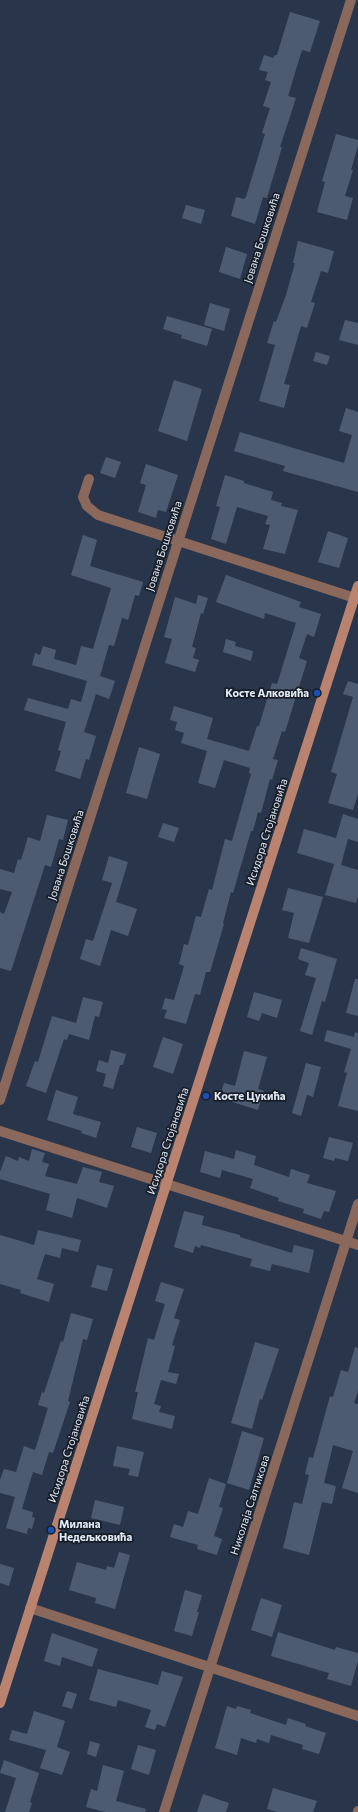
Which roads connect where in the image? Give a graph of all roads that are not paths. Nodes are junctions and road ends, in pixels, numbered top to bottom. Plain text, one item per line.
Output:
1 (351, 0) edge
2 (89, 479) dead end
3 (178, 542) junction
4 (358, 586) edge
5 (356, 598) edge
6 (0, 1100) edge
7 (0, 1131) edge
8 (167, 1184) junction
9 (358, 1204) edge
10 (346, 1242) junction
11 (358, 1245) edge
12 (30, 1608) junction
13 (210, 1667) junction
14 (0, 1703) edge
15 (358, 1716) edge
16 (164, 1812) edge

1 - 3 street, Јована Бошковића
2 - 3 street
3 - 5 street
3 - 6 street, Јована Бошковића
4 - 5 street, Исидора Стојановића
5 - 8 street, Исидора Стојановића
7 - 8 street
8 - 10 street
8 - 12 street, Исидора Стојановића
9 - 10 street, Николаја Салтикова
10 - 11 street
10 - 13 street, Николаја Салтикова
12 - 13 street
12 - 14 street, Исидора Стојановића
13 - 15 street
13 - 16 street, Николаја Салтикова

